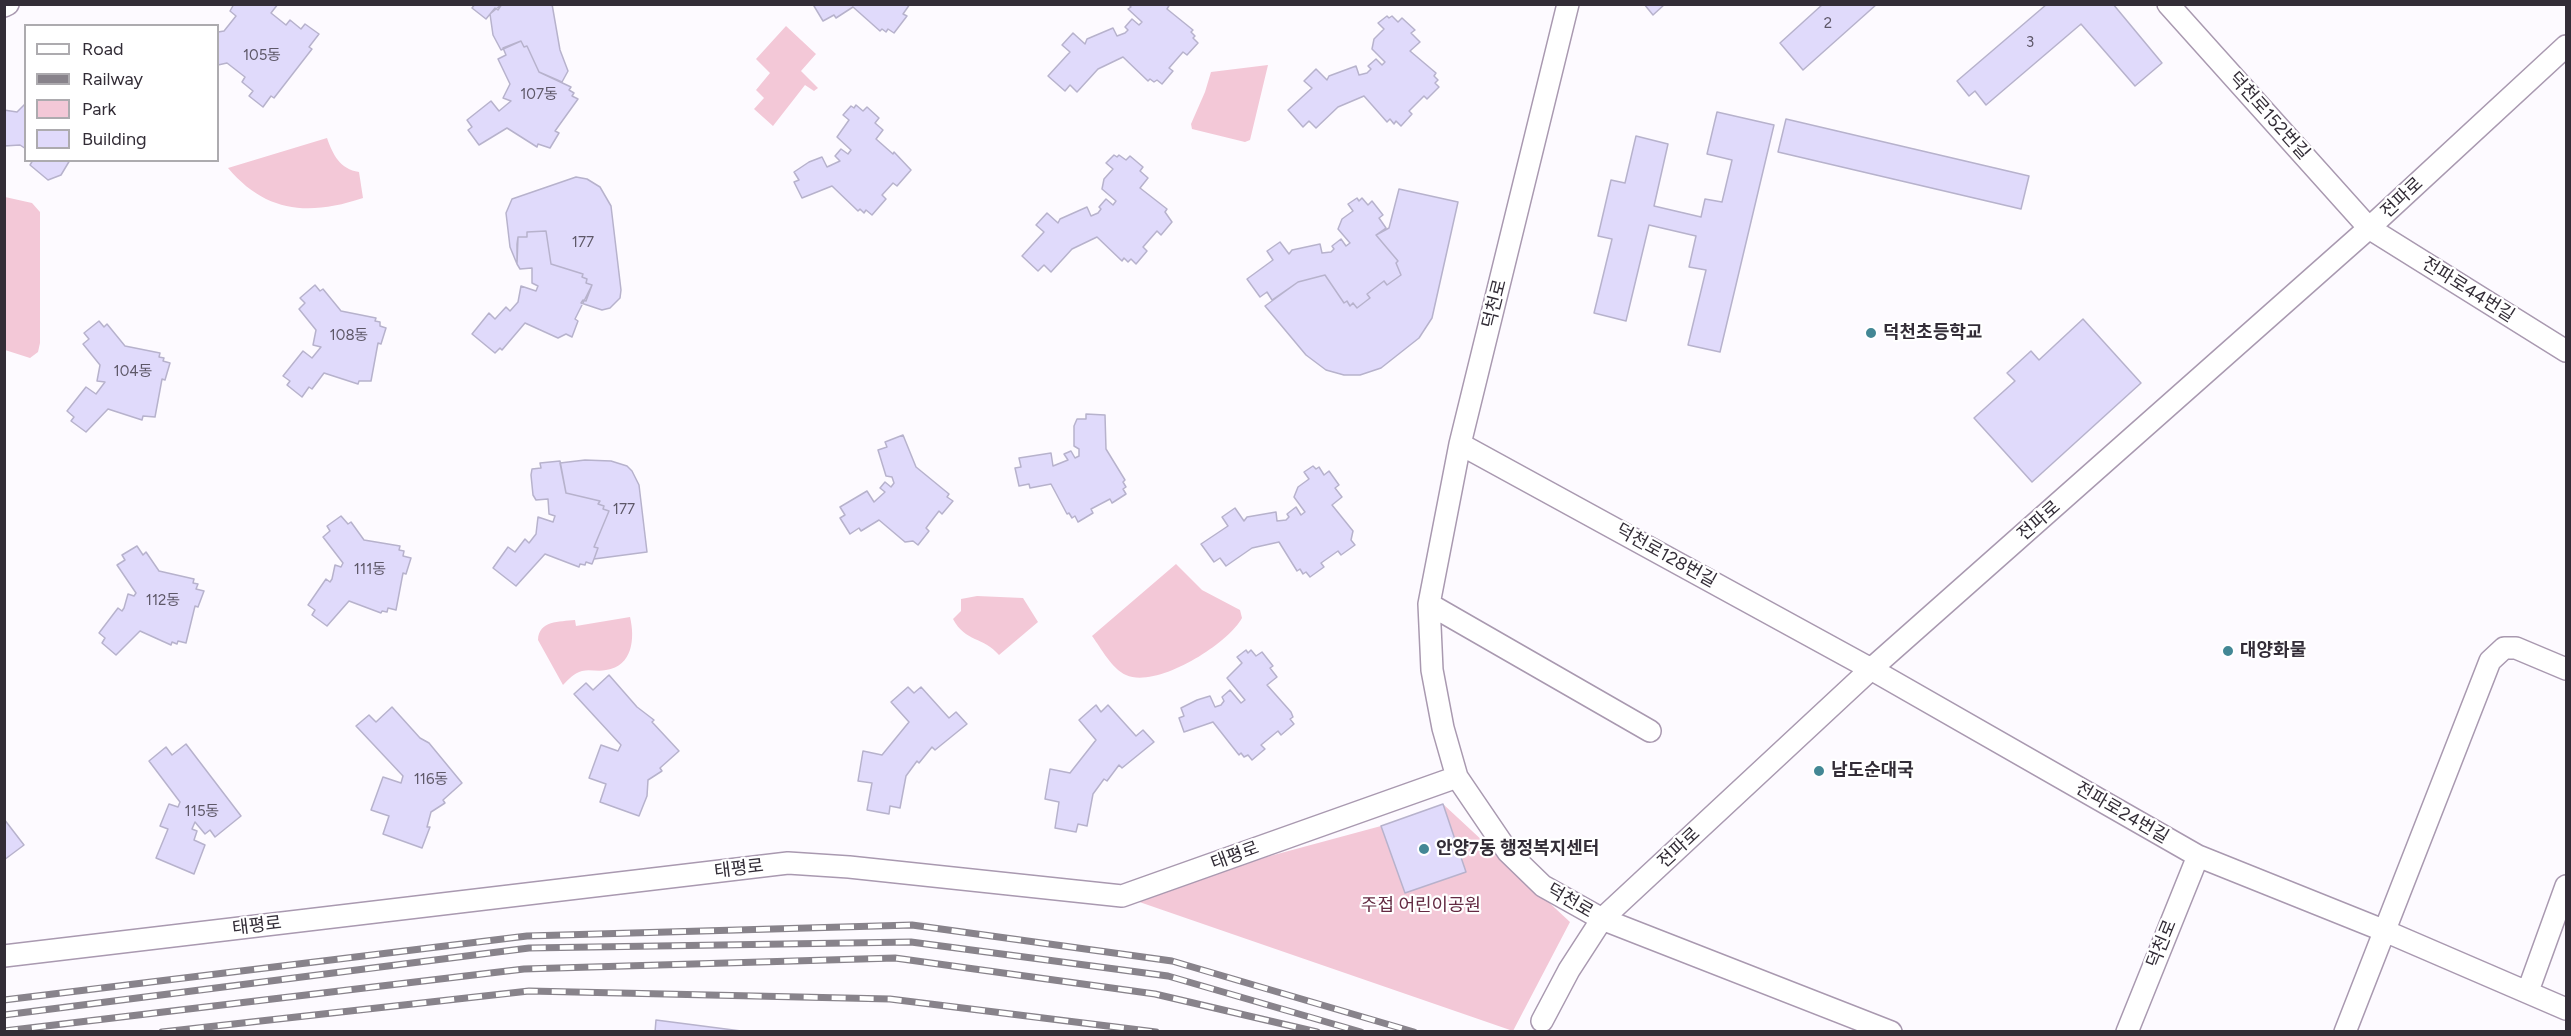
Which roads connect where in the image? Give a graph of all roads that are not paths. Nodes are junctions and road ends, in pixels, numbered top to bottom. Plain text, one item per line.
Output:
1 (1568, 4) edge
2 (2168, 4) edge
3 (2566, 46) edge
4 (2369, 228) junction
5 (2566, 351) edge
6 (1460, 444) junction
7 (1429, 604) junction
8 (1871, 669) junction
9 (2566, 669) edge
10 (1650, 731) dead end
11 (1457, 777) junction
12 (2198, 856) junction
13 (2566, 886) edge
14 (1602, 920) junction
15 (2385, 931) junction
16 (4, 956) edge
17 (2528, 991) junction
18 (2566, 1009) edge
19 (1542, 1021) dead end
20 (1891, 1032) edge
21 (2127, 1032) edge
22 (2345, 1032) edge

1 - 6 street, 덕천로
2 - 4 street, 덕천로152번길
3 - 4 street, 전파로
4 - 5 street, 전파로44번길
4 - 8 street, 전파로
6 - 7 street, 덕천로
6 - 8 street, 덕천로128번길
7 - 10 street
7 - 11 street, 덕천로
8 - 12 street, 전파로24번길
8 - 14 street, 전파로
9 - 15 street
11 - 14 street, 덕천로
11 - 16 street, 태평로
12 - 15 street, 전파로24번길
12 - 21 street, 덕천로
13 - 17 street
14 - 19 street, 전파로
14 - 20 street, 덕천로
15 - 17 street, 전파로24번길
15 - 22 street
17 - 18 street, 전파로24번길

